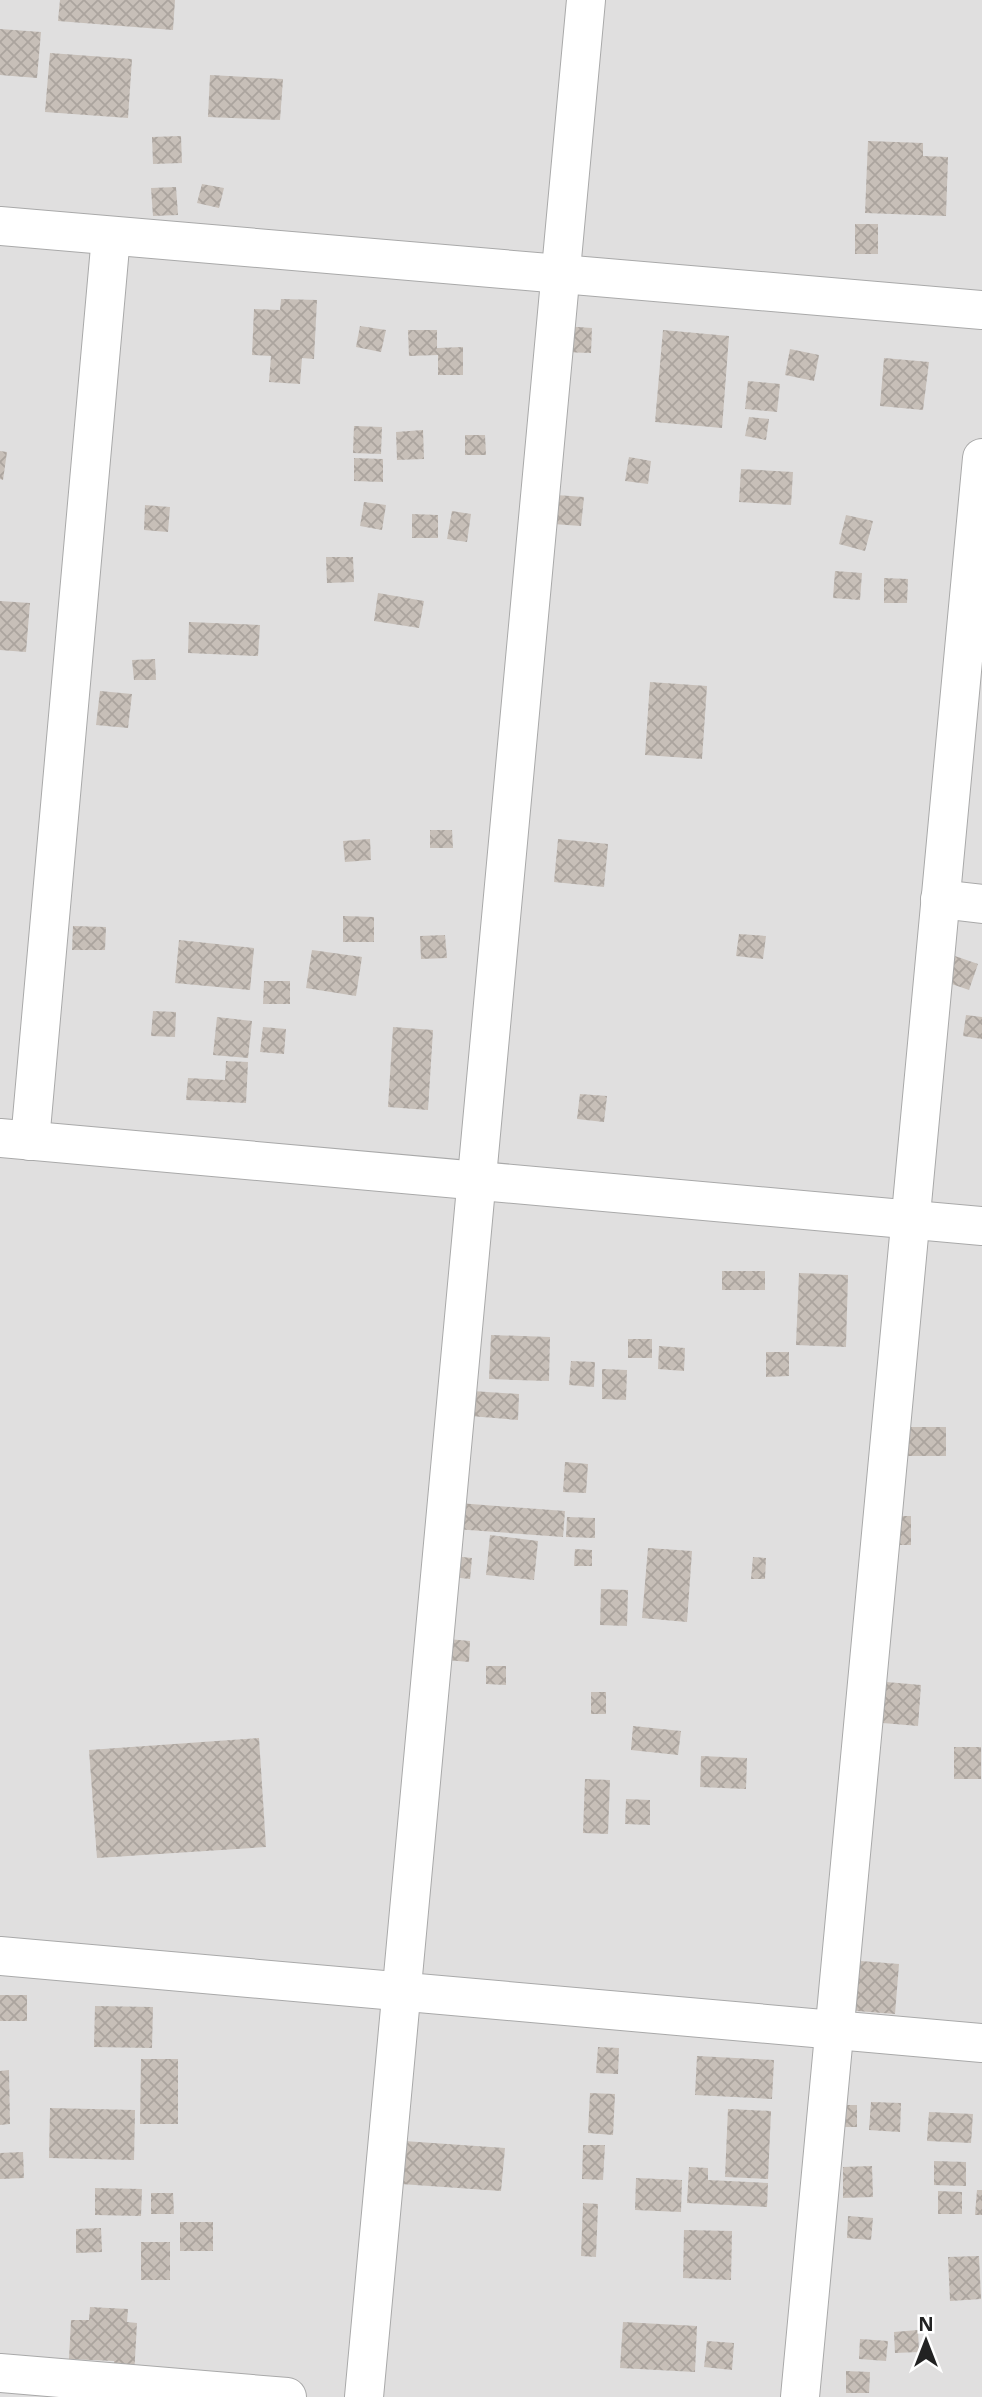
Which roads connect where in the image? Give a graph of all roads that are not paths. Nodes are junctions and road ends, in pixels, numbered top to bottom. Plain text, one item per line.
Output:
1 (586, 0) edge
2 (0, 226) edge
3 (111, 236) junction
4 (561, 274) junction
5 (982, 310) edge
6 (982, 458) edge
7 (940, 899) junction
8 (982, 904) edge
9 (15, 1140) edge
10 (477, 1181) junction
11 (910, 1220) junction
12 (982, 1226) edge
13 (0, 1956) edge
14 (402, 1991) junction
15 (834, 2030) junction
16 (982, 2043) edge
17 (0, 2373) edge
18 (287, 2397) edge
19 (364, 2397) edge
20 (800, 2397) edge

1 - 4 street
2 - 3 street
3 - 4 street
3 - 9 street
4 - 5 street
4 - 10 street
6 - 7 street
7 - 8 street
7 - 11 street
9 - 10 street
10 - 11 street
10 - 14 street
11 - 12 street
11 - 15 street
13 - 14 street
14 - 15 street
14 - 19 street
15 - 16 street
15 - 20 street
17 - 18 street

